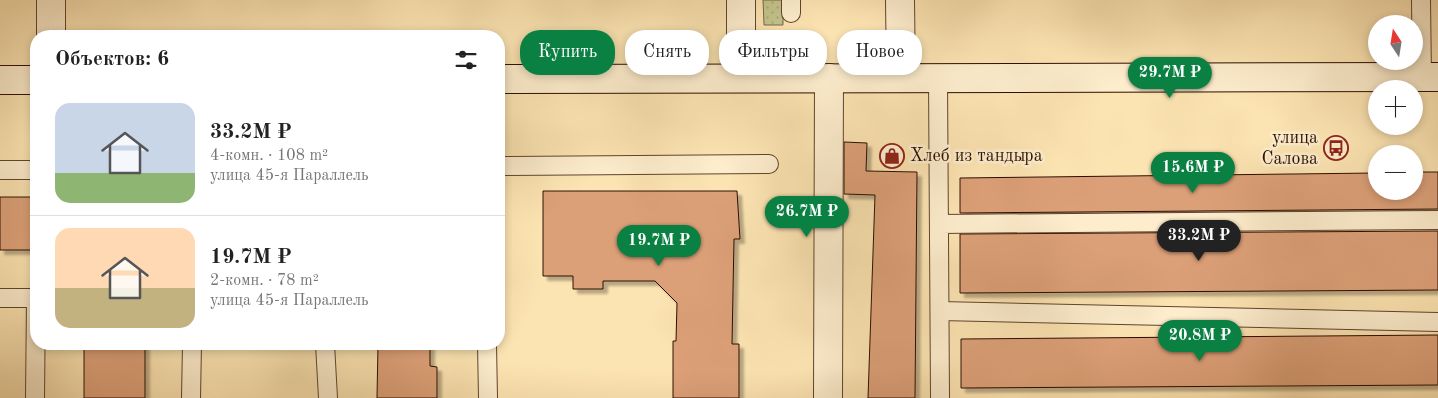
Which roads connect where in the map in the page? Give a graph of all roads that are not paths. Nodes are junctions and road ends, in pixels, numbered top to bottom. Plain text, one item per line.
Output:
1 (51, 0) edge
2 (741, 0) edge
3 (900, 0) edge
4 (1421, 0) edge
5 (51, 30) edge
6 (741, 77) junction
7 (1430, 77) edge
8 (829, 78) junction
9 (901, 78) junction
10 (938, 78) junction
11 (505, 79) edge
12 (0, 80) edge
13 (30, 80) edge
14 (769, 164) dead end
15 (505, 166) edge
16 (0, 170) edge
17 (30, 170) edge
18 (1438, 220) edge
19 (939, 224) junction
20 (0, 298) edge
21 (30, 298) edge
22 (940, 311) junction
23 (1438, 322) edge
24 (35, 350) edge
25 (192, 350) edge
26 (325, 350) edge
27 (487, 350) edge
28 (35, 398) edge
29 (191, 398) edge
30 (328, 398) edge
31 (488, 398) edge
32 (828, 398) edge
33 (940, 398) edge

1 - 5 main road
2 - 6 main road
3 - 9 main road
4 - 7 lane
6 - 8 main road
6 - 11 main road
7 - 10 main road
8 - 9 main road
8 - 32 main road
9 - 10 main road
10 - 19 lane
12 - 13 main road
14 - 15 lane
16 - 17 lane
18 - 19 lane
19 - 22 lane
20 - 21 lane
22 - 23 lane
22 - 33 lane
24 - 28 lane
25 - 29 lane
26 - 30 lane
27 - 31 lane

